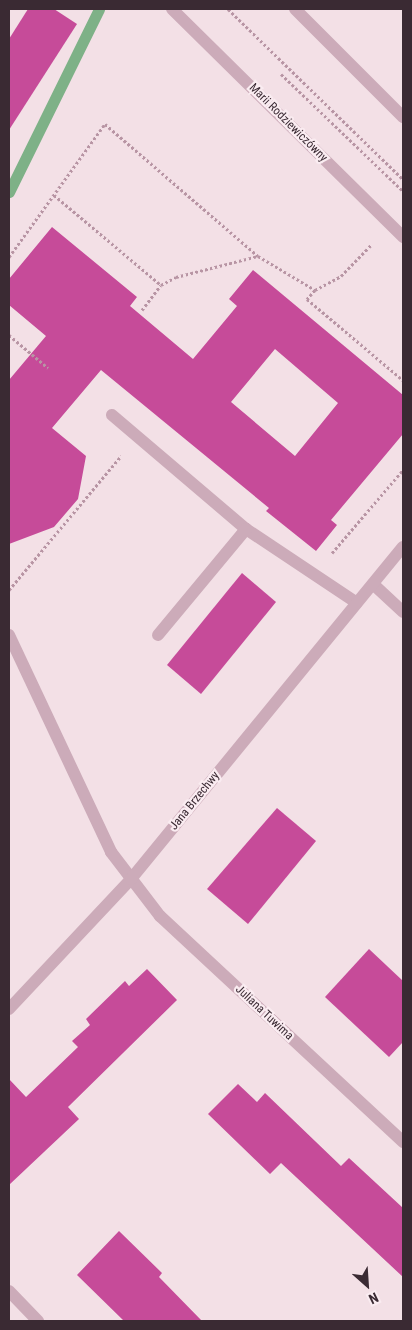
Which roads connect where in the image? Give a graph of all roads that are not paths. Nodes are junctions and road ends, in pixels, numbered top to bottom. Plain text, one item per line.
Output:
1 (172, 9) edge
2 (295, 9) edge
3 (403, 117) edge
4 (403, 237) edge
5 (112, 415) dead end
6 (246, 529) junction
7 (403, 547) edge
8 (373, 584) junction
9 (357, 603) junction
10 (403, 612) edge
11 (9, 635) edge
12 (158, 635) dead end
13 (131, 879) junction
14 (9, 1009) edge
15 (403, 1142) edge
16 (9, 1291) edge
17 (38, 1321) edge

1 - 4 street, Marii Rodziewiczówny
2 - 3 street
5 - 6 street
6 - 9 street
6 - 12 street
7 - 8 street, Jana Brzechwy
8 - 9 street, Jana Brzechwy
8 - 10 street
9 - 13 street, Jana Brzechwy
11 - 13 street, Juliana Tuwima
13 - 14 street, Jana Brzechwy
13 - 15 street, Juliana Tuwima
16 - 17 street

